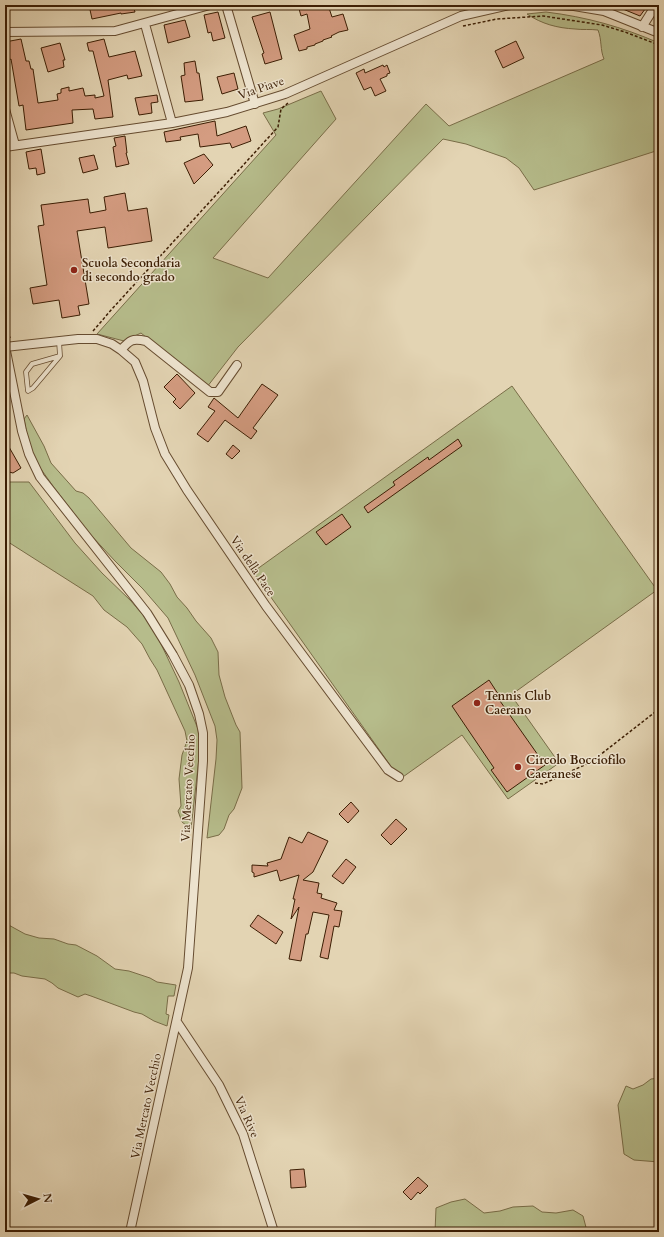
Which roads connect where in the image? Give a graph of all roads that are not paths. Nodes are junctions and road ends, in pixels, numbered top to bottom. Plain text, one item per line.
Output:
1 (210, 5) edge
2 (226, 5) edge
3 (510, 5) edge
4 (557, 5) edge
5 (656, 5) edge
6 (145, 24) junction
7 (642, 26) junction
8 (5, 32) edge
9 (659, 33) edge
10 (255, 104) junction
11 (5, 109) edge
12 (172, 123) junction
13 (14, 145) junction
14 (5, 147) edge
15 (59, 341) junction
16 (5, 347) edge
17 (121, 350) junction
18 (60, 356) junction
19 (237, 365) dead end
20 (399, 777) dead end
21 (177, 1022) junction
22 (130, 1232) edge
23 (274, 1232) edge

1 - 6 street
2 - 10 street
3 - 10 street, Via Piave
4 - 7 street
5 - 7 street
6 - 8 street
6 - 12 street
7 - 9 street
10 - 12 street, Via Piave
11 - 13 street
12 - 13 street, Via Piave
13 - 14 street, Via Piave
15 - 16 street, Via della Pace
15 - 17 street, Via della Pace
15 - 18 lane
16 - 21 street, Via Mercato Vecchio
17 - 19 street
17 - 20 street, Via della Pace
18 - 18 lane
21 - 22 street, Via Mercato Vecchio
21 - 23 street, Via Rive

